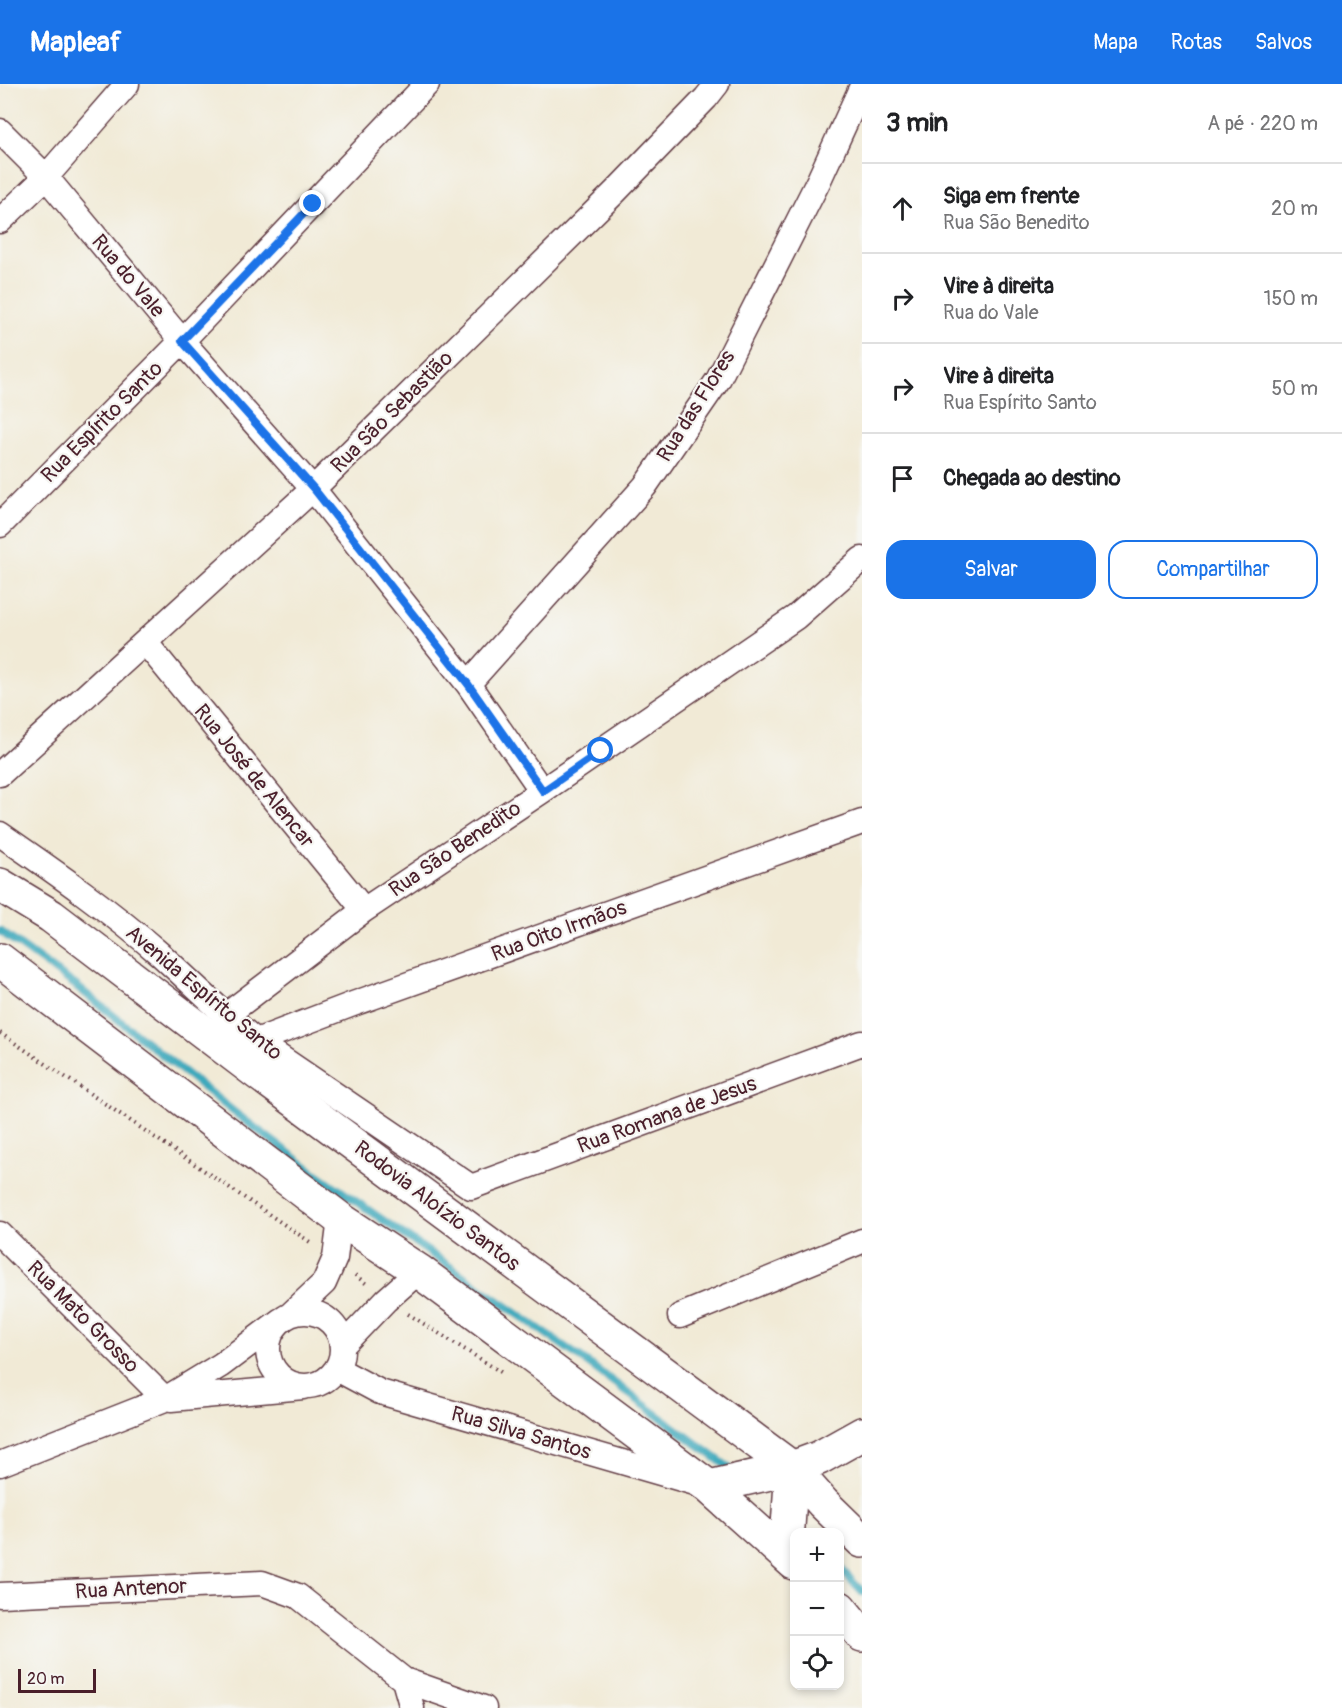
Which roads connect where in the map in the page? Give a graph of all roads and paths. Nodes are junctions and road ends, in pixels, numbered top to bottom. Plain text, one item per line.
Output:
1 (127, 84) edge
2 (427, 84) edge
3 (717, 84) edge
4 (862, 86) edge
5 (0, 131) edge
6 (46, 177) junction
7 (0, 221) edge
8 (182, 341) junction
9 (314, 489) junction
10 (0, 525) edge
11 (862, 559) edge
12 (145, 642) junction
13 (468, 684) junction
14 (0, 774) edge
15 (543, 791) junction
16 (862, 822) edge
17 (0, 834) edge
18 (0, 885) edge
19 (364, 910) junction
20 (0, 960) edge
21 (225, 1016) junction
22 (256, 1041) junction
23 (862, 1043) edge
24 (471, 1187) joint
25 (340, 1219) junction
26 (0, 1234) edge
27 (862, 1241) edge
28 (419, 1271) junction
29 (680, 1316) dead end
30 (286, 1317) junction
31 (343, 1345) junction
32 (337, 1369) junction
33 (306, 1387) junction
34 (165, 1400) junction
35 (862, 1434) edge
36 (0, 1464) edge
37 (792, 1468) junction
38 (709, 1486) junction
39 (791, 1528) edge
40 (862, 1541) edge
41 (790, 1560) edge
42 (0, 1595) edge
43 (844, 1613) edge
44 (862, 1635) edge
45 (404, 1680) junction
46 (412, 1708) edge
47 (484, 1708) edge

1 - 6 street
2 - 8 street, Rua Espírito Santo
3 - 9 street, Rua São Sebastião
4 - 13 street, Rua das Flores
5 - 6 street, Rua do Vale
6 - 7 street
6 - 8 street, Rua do Vale
8 - 9 street, Rua do Vale
8 - 10 street, Rua Espírito Santo
9 - 12 street, Rua São Sebastião
9 - 13 street, Rua do Vale
11 - 15 street, Rua São Benedito
12 - 14 street, Rua São Sebastião
12 - 19 street, Rua José de Alencar
13 - 15 street, Rua do Vale
15 - 19 street, Rua São Benedito
16 - 22 street, Rua Oito Irmãos
17 - 21 street, Avenida Espírito Santo
18 - 37 main road, Rodovia Aloízio Santos
19 - 21 street, Rua São Benedito
20 - 25 main road
21 - 22 street, Avenida Espírito Santo
22 - 24 street, Avenida Espírito Santo
23 - 24 street, Rua Romana de Jesus
25 - 28 main road
25 - 30 street
26 - 34 street, Rua Mato Grosso
27 - 29 street
28 - 31 street
28 - 38 main road
30 - 31 street
30 - 33 street
30 - 34 street
31 - 32 street
32 - 33 street
32 - 38 street, Rua Silva Santos
33 - 34 street
34 - 36 street
35 - 37 main road
37 - 38 main road
37 - 39 main road
37 - 40 main road, Rodovia Aloízio Santos
38 - 41 main road
42 - 45 street, Rua Antenor
43 - 44 main road
45 - 46 street
45 - 47 street

